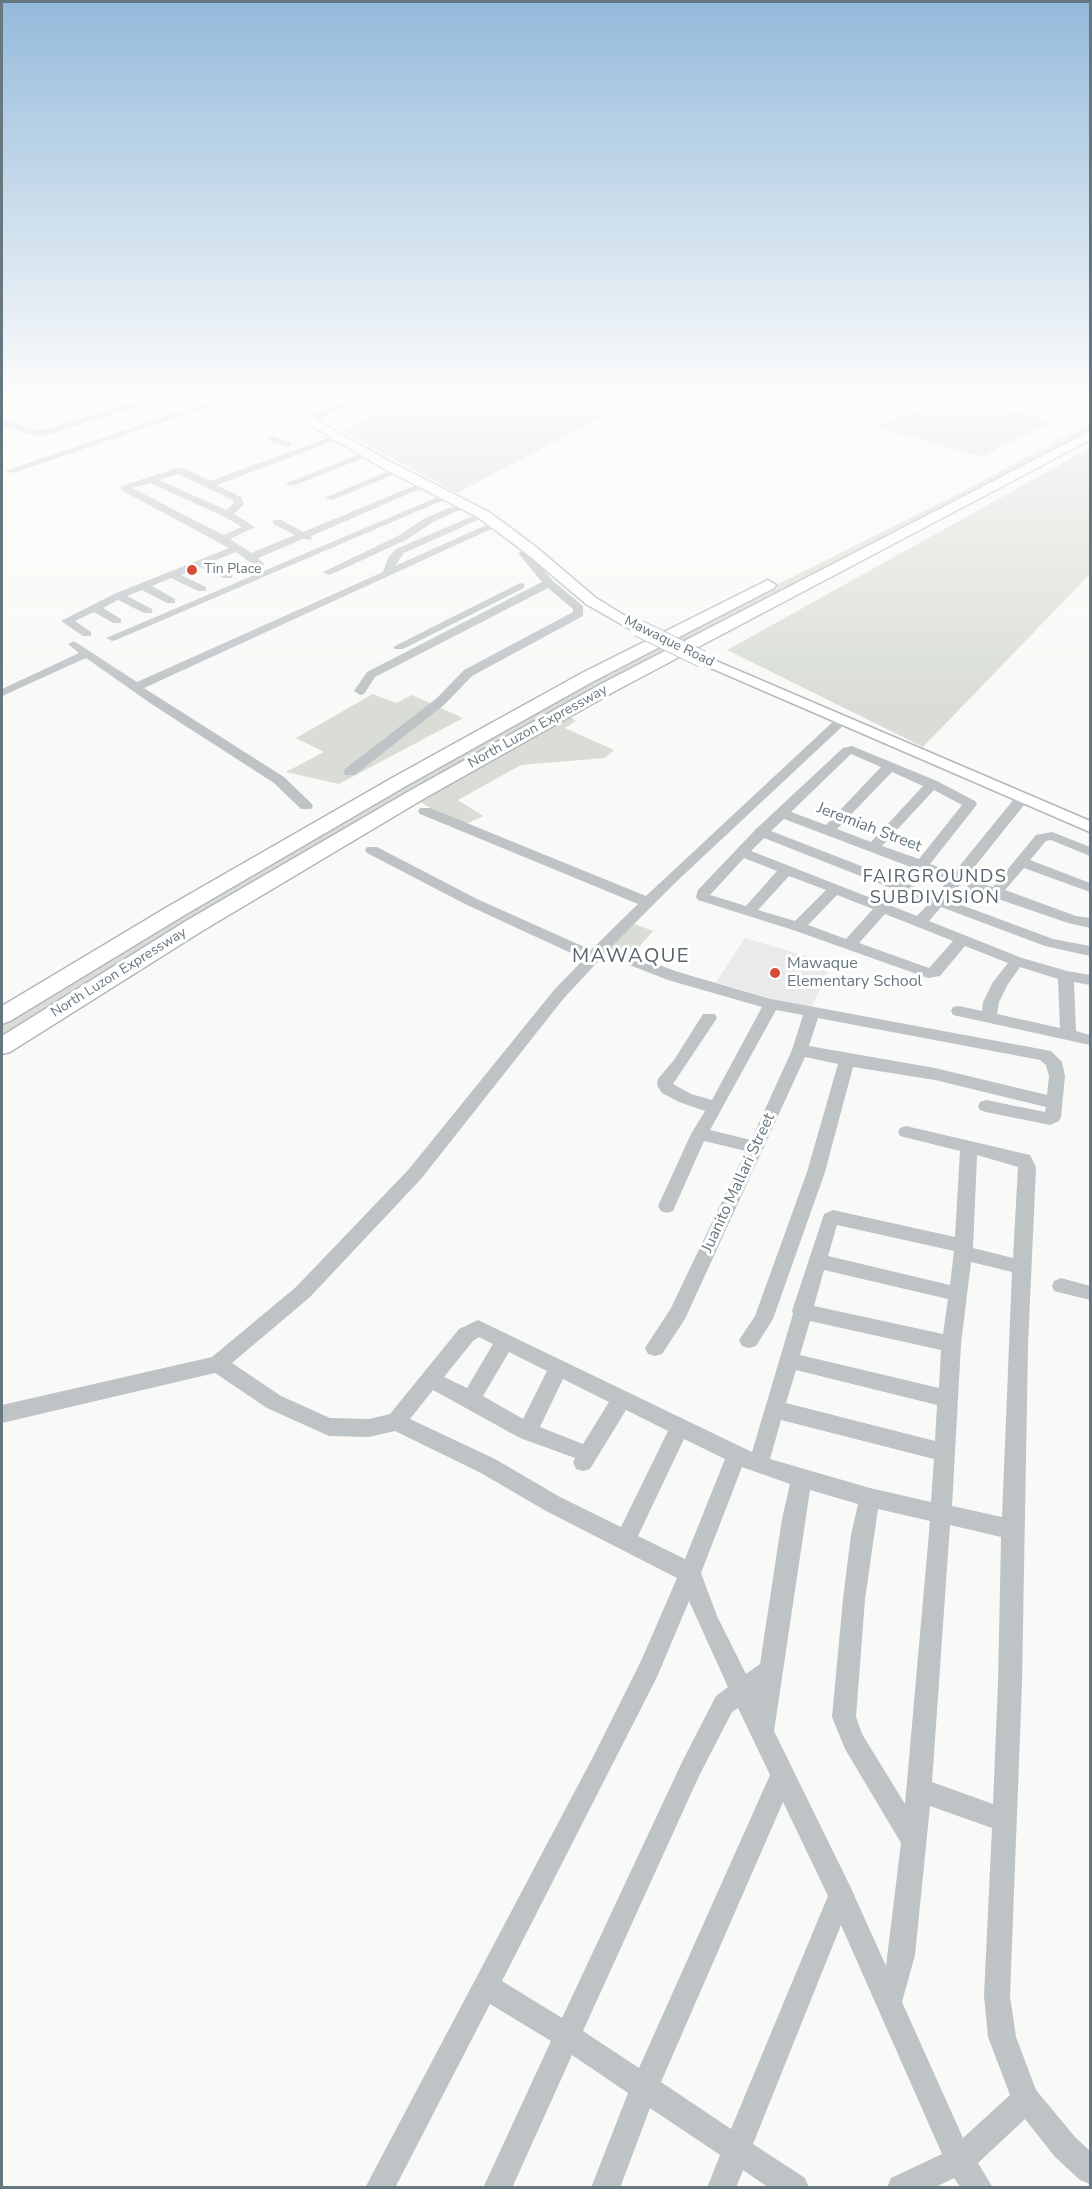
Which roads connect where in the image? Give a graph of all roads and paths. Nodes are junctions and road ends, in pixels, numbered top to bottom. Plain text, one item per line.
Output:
1 (148, 500) edge
2 (196, 500) edge
3 (237, 500) edge
4 (386, 500) edge
5 (438, 500) edge
6 (456, 500) edge
7 (933, 500) edge
8 (966, 500) edge
9 (379, 503) junction
10 (465, 505) junction
11 (391, 507) dead end
12 (227, 514) junction
13 (484, 514) junction
14 (276, 522) dead end
15 (497, 524) junction
16 (325, 525) junction
17 (350, 525) dead end
18 (307, 537) junction
19 (223, 539) junction
20 (271, 543) junction
21 (235, 549) junction
22 (287, 550) dead end
23 (531, 550) junction
24 (249, 558) junction
25 (199, 562) junction
26 (259, 564) dead end
27 (328, 572) dead end
28 (388, 572) junction
29 (171, 574) junction
30 (228, 576) dead end
31 (546, 580) junction
32 (143, 586) junction
33 (202, 589) dead end
34 (118, 596) junction
35 (171, 601) dead end
36 (95, 608) junction
37 (148, 611) dead end
38 (117, 621) dead end
39 (87, 634) dead end
40 (112, 638) dead end
41 (74, 644) dead end
42 (399, 647) dead end
43 (87, 653) junction
44 (136, 687) junction
45 (360, 691) dead end
46 (2, 693) edge
47 (842, 720) junction
48 (890, 767) junction
49 (350, 772) dead end
50 (932, 784) junction
51 (1019, 802) junction
52 (306, 806) dead end
53 (425, 811) dead end
54 (781, 813) junction
55 (1090, 827) edge
56 (829, 830) junction
57 (762, 832) junction
58 (873, 847) junction
59 (372, 850) dead end
60 (741, 852) junction
61 (1090, 852) edge
62 (1020, 862) junction
63 (921, 866) junction
64 (786, 870) junction
65 (945, 874) dead end
66 (974, 886) dead end
67 (1090, 888) edge
68 (835, 889) junction
69 (996, 892) junction
70 (939, 901) junction
71 (647, 902) junction
72 (882, 908) junction
73 (748, 912) junction
74 (920, 922) junction
75 (1090, 923) edge
76 (798, 927) junction
77 (963, 939) junction
78 (849, 945) junction
79 (1090, 951) edge
80 (597, 953) junction
81 (1017, 961) junction
82 (1066, 976) junction
83 (1090, 980) edge
84 (771, 1004) junction
85 (958, 1011) dead end
86 (812, 1013) junction
87 (2, 1016) edge
88 (709, 1018) dead end
89 (989, 1018) junction
90 (1068, 1035) junction
91 (1090, 1040) edge
92 (2, 1046) edge
93 (800, 1050) junction
94 (847, 1060) junction
95 (1054, 1102) junction
96 (986, 1106) dead end
97 (716, 1108) junction
98 (906, 1132) dead end
99 (699, 1134) junction
100 (756, 1147) junction
101 (969, 1147) junction
102 (667, 1206) dead end
103 (963, 1249) junction
104 (818, 1261) junction
105 (1022, 1267) junction
106 (1061, 1286) dead end
107 (1090, 1293) edge
108 (957, 1294) junction
109 (801, 1311) junction
110 (748, 1340) dead end
111 (505, 1341) junction
112 (951, 1344) junction
113 (655, 1348) dead end
114 (788, 1360) junction
115 (217, 1364) junction
116 (560, 1368) junction
117 (430, 1379) junction
118 (471, 1399) junction
119 (947, 1399) junction
120 (621, 1400) junction
121 (774, 1409) junction
122 (2, 1414) edge
123 (396, 1422) junction
124 (679, 1429) junction
125 (527, 1432) junction
126 (945, 1453) junction
127 (736, 1456) junction
128 (758, 1466) junction
129 (802, 1477) junction
130 (870, 1498) junction
131 (941, 1515) junction
132 (1012, 1529) junction
133 (626, 1539) junction
134 (690, 1573) junction
135 (770, 1671) junction
136 (742, 1692) junction
137 (762, 1732) junction
138 (783, 1774) junction
139 (919, 1790) junction
140 (1003, 1820) junction
141 (914, 1841) junction
142 (841, 1894) junction
143 (485, 1986) junction
144 (889, 2001) junction
145 (567, 2036) junction
146 (645, 2086) junction
147 (1026, 2099) junction
148 (738, 2150) junction
149 (959, 2161) junction
150 (1090, 2170) edge
151 (379, 2187) edge
152 (497, 2187) edge
153 (604, 2187) edge
154 (721, 2187) edge
155 (795, 2187) edge
156 (901, 2187) edge
157 (978, 2187) edge

1 - 19 street
2 - 12 street
3 - 12 street
4 - 9 street
5 - 40 street
6 - 10 main road, Mawaque Road
7 - 87 highway, North Luzon Expressway
8 - 92 highway, North Luzon Expressway
9 - 11 street
9 - 16 street
10 - 13 main road, Mawaque Road
10 - 27 street
12 - 19 street
13 - 15 main road, Mawaque Road
13 - 28 street
14 - 18 street
15 - 23 main road, Mawaque Road
15 - 28 street
16 - 17 street
16 - 18 street
18 - 20 street
19 - 21 street
20 - 22 street
20 - 24 street
21 - 24 street
21 - 25 street
23 - 31 street
23 - 47 main road, Mawaque Road, bridge
24 - 26 street
25 - 29 street
25 - 30 street
28 - 44 street
29 - 32 street
29 - 33 street
31 - 42 street
31 - 45 street
31 - 49 street
32 - 34 street
32 - 35 street
34 - 36 street
34 - 37 street
36 - 38 street
36 - 39 street
41 - 43 street
43 - 44 street
43 - 46 street
44 - 52 street
47 - 51 main road, Mawaque Road
47 - 71 street
48 - 50 street
48 - 54 street
48 - 56 street
50 - 58 street
50 - 63 street
51 - 55 main road, Mawaque Road
51 - 70 street
53 - 71 street
54 - 56 street, Jeremiah Street
54 - 57 street
56 - 58 street, Jeremiah Street
57 - 60 street
57 - 70 street
58 - 63 street, Jeremiah Street
59 - 80 street
60 - 64 street
60 - 73 street
61 - 62 street
62 - 67 street
62 - 69 street
63 - 65 street, Jeremiah Street
64 - 68 street
64 - 73 street
66 - 69 street
68 - 72 street
68 - 76 street
69 - 75 street
70 - 74 street
70 - 79 street
71 - 80 street
72 - 74 street
72 - 78 street
73 - 76 street
74 - 77 street
76 - 78 street
77 - 78 street
77 - 81 street
80 - 84 street
80 - 115 street
81 - 82 street
81 - 89 street
82 - 83 street
82 - 90 street
84 - 86 street
84 - 97 street
85 - 89 street
86 - 93 street, Juanito Mallari Street
86 - 95 street
88 - 97 street
89 - 90 street
90 - 91 street
93 - 94 street
93 - 100 street, Juanito Mallari Street
94 - 95 street
94 - 110 street
95 - 96 street
97 - 99 street
98 - 101 street
99 - 100 street
99 - 102 street
100 - 113 street, Juanito Mallari Street
101 - 103 street
101 - 105 street
103 - 104 street
103 - 105 street
103 - 108 street
104 - 108 street
104 - 109 street
105 - 132 street
106 - 107 street
108 - 112 street
109 - 112 street
109 - 114 street
111 - 116 street
111 - 117 street
111 - 118 street
112 - 119 street
114 - 119 street
114 - 121 street
115 - 122 street
115 - 123 street
116 - 120 street
116 - 125 street
117 - 118 street
117 - 123 street
118 - 125 street
119 - 126 street
120 - 124 street
120 - 125 street
121 - 126 street
121 - 128 street
123 - 133 street
124 - 127 street
124 - 133 street
126 - 131 street
127 - 128 street
127 - 134 street
128 - 129 street
129 - 130 street
129 - 135 street
130 - 131 street
130 - 141 street
131 - 132 street
131 - 139 street
132 - 140 street
133 - 134 street
134 - 136 street
134 - 143 street
135 - 136 street
135 - 137 street
136 - 137 street
136 - 145 street
137 - 138 street
138 - 142 street
138 - 146 street
139 - 140 street
139 - 141 street
140 - 147 street
141 - 144 street
142 - 144 street
142 - 148 street
143 - 145 street
143 - 151 street
144 - 149 street
145 - 146 street
145 - 152 street
146 - 148 street
146 - 153 street
147 - 149 street
147 - 150 street
148 - 154 street
148 - 155 street
149 - 156 street
149 - 157 street

